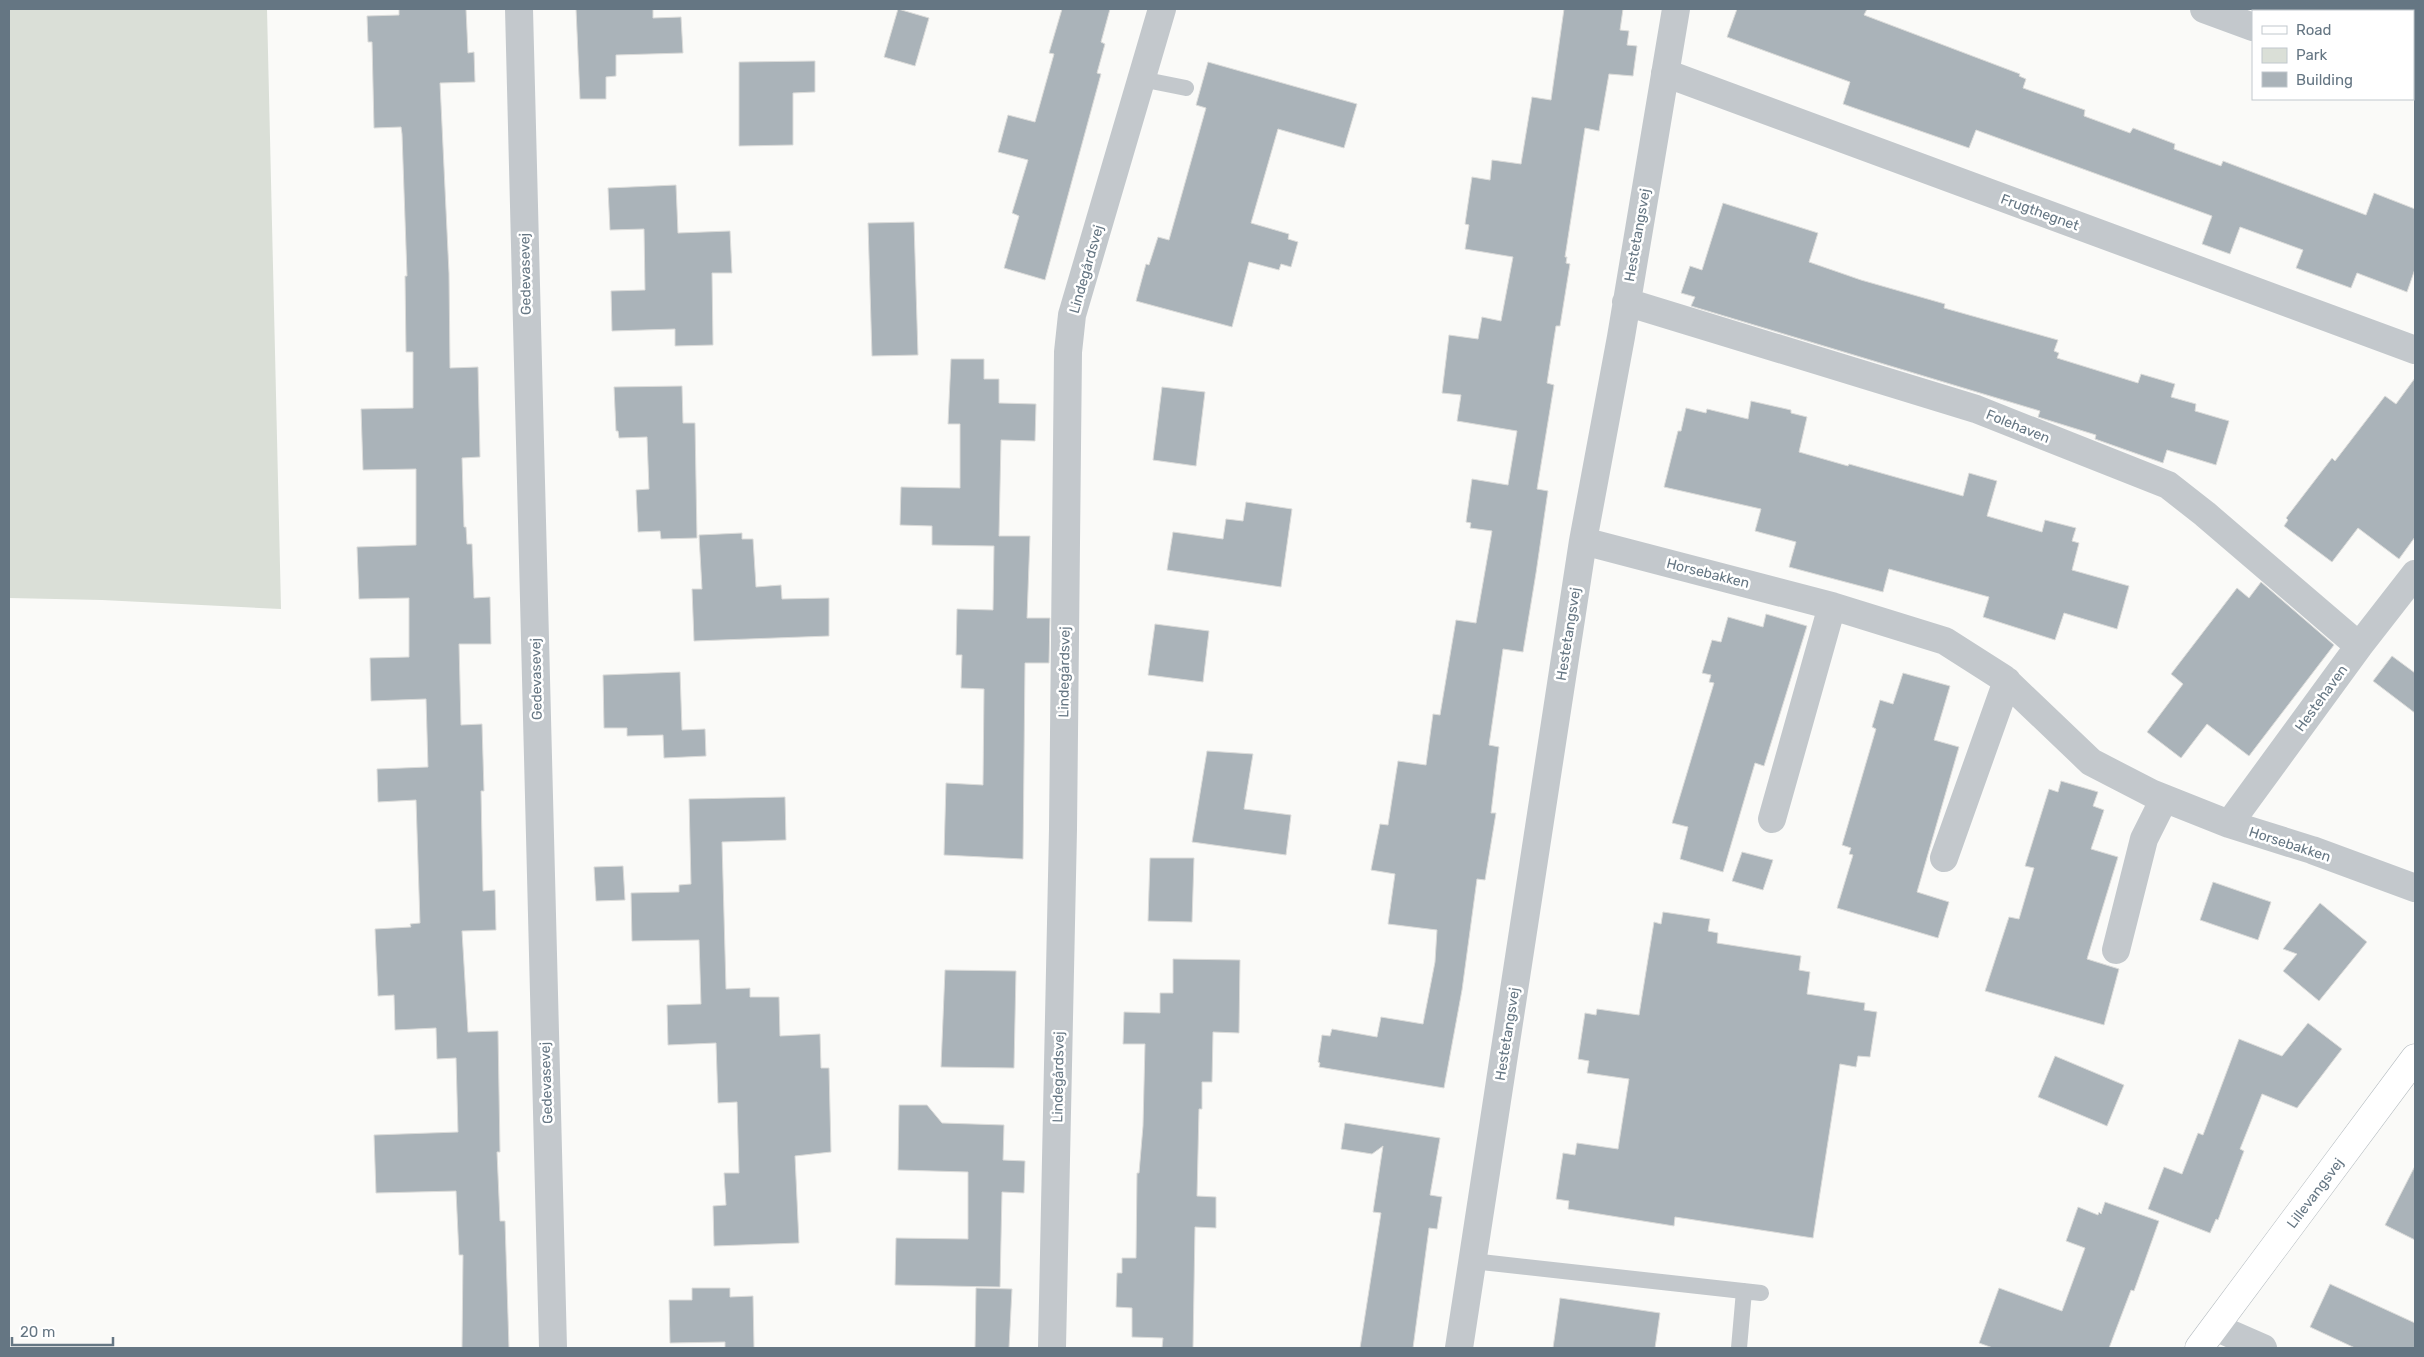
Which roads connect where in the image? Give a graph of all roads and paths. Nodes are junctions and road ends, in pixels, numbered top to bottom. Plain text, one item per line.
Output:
1 (518, 9) edge
2 (1162, 9) edge
3 (1676, 9) edge
4 (2204, 9) edge
5 (2252, 26) edge
6 (1665, 73) junction
7 (1141, 79) junction
8 (1186, 88) dead end
9 (1626, 302) junction
10 (2415, 350) edge
11 (1582, 541) junction
12 (2415, 574) edge
13 (1832, 606) junction
14 (2359, 646) junction
15 (2006, 681) junction
16 (2164, 799) junction
17 (1772, 820) dead end
18 (2229, 824) junction
19 (1944, 858) dead end
20 (2415, 888) edge
21 (2116, 950) dead end
22 (2415, 1058) edge
23 (1472, 1260) junction
24 (2207, 1338) edge
25 (553, 1348) edge
26 (1052, 1348) edge
27 (1459, 1348) edge
28 (1738, 1348) edge
29 (2263, 1348) edge

1 - 25 street, Gedevasevej
2 - 7 street, Lindegårdsvej
3 - 6 street, Hestetangsvej
4 - 5 street
6 - 9 street, Hestetangsvej
6 - 10 street, Frugthegnet
7 - 8 lane
7 - 26 street, Lindegårdsvej
9 - 11 street, Hestetangsvej
9 - 14 street, Folehaven
11 - 13 street, Horsebakken
11 - 23 street, Hestetangsvej
12 - 14 street, Hestehaven
13 - 15 street, Horsebakken
13 - 17 street
14 - 18 street, Hestehaven
15 - 16 street, Horsebakken
15 - 19 street
16 - 18 street, Horsebakken
16 - 21 street
18 - 20 street, Horsebakken
22 - 24 street, Lillevangsvej
23 - 27 street, Hestetangsvej
23 - 28 lane
24 - 29 street, Lillevangsvej

